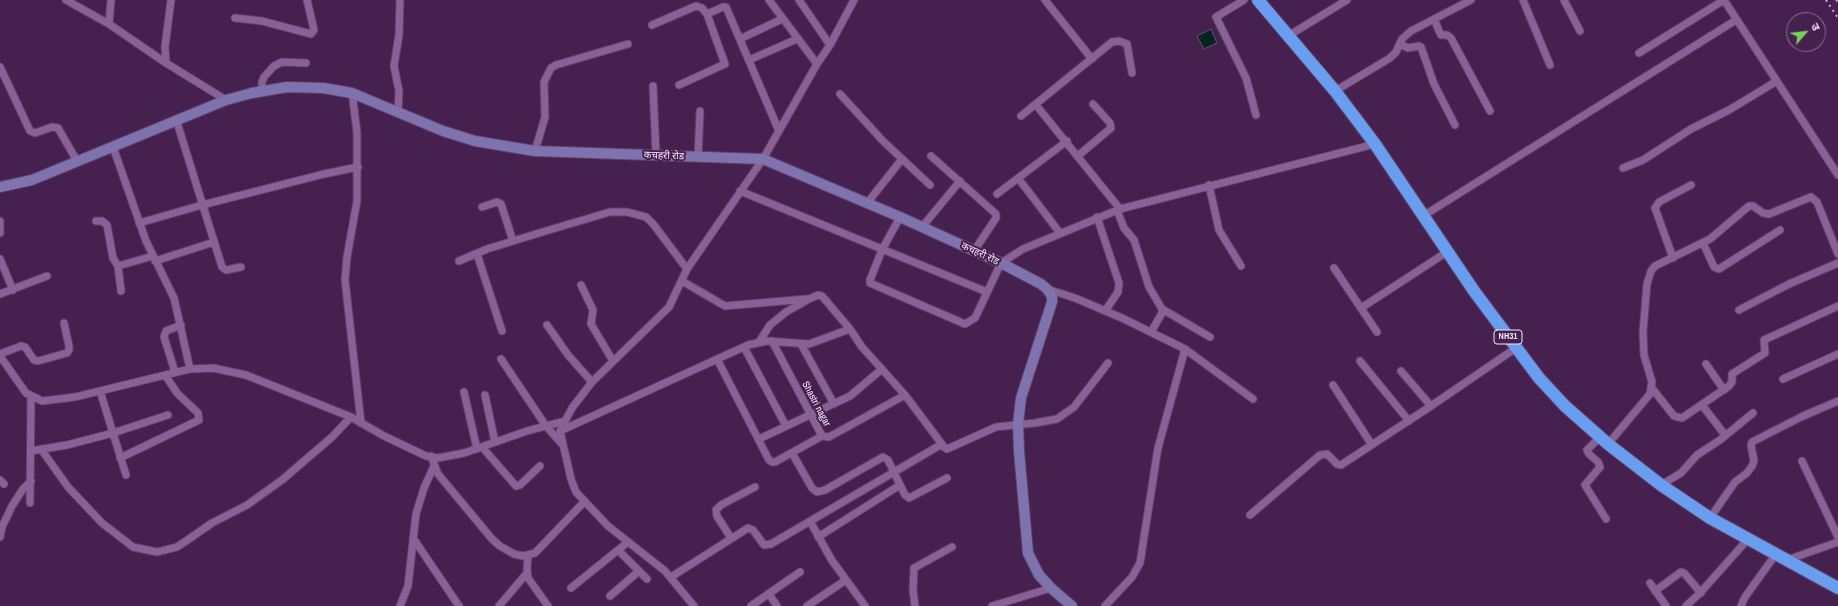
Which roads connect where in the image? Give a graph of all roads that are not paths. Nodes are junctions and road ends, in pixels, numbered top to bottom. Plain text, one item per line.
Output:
1 (66, 0) edge
2 (111, 0) edge
3 (171, 0) edge
4 (307, 0) edge
5 (400, 0) edge
6 (769, 0) edge
7 (799, 0) edge
8 (854, 0) edge
9 (1045, 0) edge
10 (1244, 0) edge
11 (1258, 0) edge
12 (1347, 0) edge
13 (1471, 0) edge
14 (1523, 0) edge
15 (1564, 0) edge
16 (706, 14) junction
17 (235, 18) dead end
18 (782, 19) junction
19 (1434, 19) junction
20 (1736, 20) junction
21 (110, 24) junction
22 (652, 25) dead end
23 (1580, 31) dead end
24 (1288, 36) junction
25 (740, 39) junction
26 (797, 39) junction
27 (628, 44) dead end
28 (1400, 44) junction
29 (830, 45) junction
30 (1639, 53) dead end
31 (1092, 58) junction
32 (749, 60) junction
33 (166, 63) junction
34 (306, 63) dead end
35 (817, 64) junction
36 (1550, 65) dead end
37 (0, 67) edge
38 (1132, 73) dead end
39 (1777, 82) junction
40 (680, 85) dead end
41 (653, 86) dead end
42 (262, 91) junction
43 (1335, 91) junction
44 (352, 93) junction
45 (840, 94) dead end
46 (226, 100) junction
47 (1093, 104) dead end
48 (1036, 105) junction
49 (700, 111) dead end
50 (1490, 111) dead end
51 (398, 112) junction
52 (1256, 114) dead end
53 (1021, 116) dead end
54 (176, 120) junction
55 (1455, 125) dead end
56 (779, 131) junction
57 (1067, 141) junction
58 (1375, 144) junction
59 (113, 147) junction
60 (535, 151) junction
61 (656, 155) junction
62 (1079, 155) junction
63 (698, 156) junction
64 (931, 156) dead end
65 (762, 159) junction
66 (902, 159) junction
67 (77, 161) junction
68 (358, 167) junction
69 (1623, 168) dead end
70 (1838, 175) edge
71 (1018, 178) junction
72 (960, 181) junction
73 (930, 185) dead end
74 (1209, 185) junction
75 (1691, 185) dead end
76 (0, 187) edge
77 (740, 191) junction
78 (997, 194) dead end
79 (868, 202) junction
80 (202, 205) junction
81 (482, 207) dead end
82 (1119, 210) junction
83 (1423, 216) junction
84 (900, 217) junction
85 (1097, 218) junction
86 (0, 221) edge
87 (96, 221) dead end
88 (139, 223) junction
89 (922, 227) junction
90 (1780, 230) dead end
91 (0, 233) edge
92 (1060, 233) junction
93 (513, 241) junction
94 (214, 242) junction
95 (1703, 243) junction
96 (882, 250) junction
97 (974, 251) junction
98 (1447, 252) junction
99 (477, 254) junction
100 (1838, 254) edge
101 (1673, 258) junction
102 (0, 259) edge
103 (154, 259) junction
104 (459, 262) dead end
105 (1001, 263) junction
106 (1838, 263) edge
107 (118, 266) junction
108 (240, 266) dead end
109 (1241, 266) dead end
110 (1334, 268) dead end
111 (687, 269) junction
112 (47, 276) dead end
113 (682, 281) junction
114 (581, 285) dead end
115 (13, 290) junction
116 (1048, 290) junction
117 (122, 291) dead end
118 (987, 292) junction
119 (0, 294) edge
120 (809, 299) junction
121 (1838, 306) edge
122 (1361, 308) junction
123 (1162, 309) junction
124 (1739, 310) dead end
125 (1105, 311) junction
126 (64, 323) dead end
127 (182, 325) junction
128 (547, 325) dead end
129 (850, 329) junction
130 (502, 331) dead end
131 (1151, 332) junction
132 (1377, 332) dead end
133 (1210, 337) dead end
134 (772, 341) junction
135 (759, 342) junction
136 (801, 344) junction
137 (744, 347) junction
138 (1516, 348) junction
139 (1185, 350) junction
140 (1838, 354) edge
141 (0, 355) edge
142 (501, 359) dead end
143 (718, 359) junction
144 (613, 361) junction
145 (1108, 362) dead end
146 (1360, 362) dead end
147 (1706, 364) dead end
148 (190, 369) junction
149 (882, 369) junction
150 (1401, 371) dead end
151 (175, 372) junction
152 (165, 375) junction
153 (1784, 379) dead end
154 (592, 382) junction
155 (1333, 385) dead end
156 (1651, 387) junction
157 (1724, 390) junction
158 (100, 391) junction
159 (464, 392) dead end
160 (485, 395) dead end
161 (905, 396) junction
162 (31, 397) junction
163 (1253, 399) dead end
164 (1838, 402) edge
165 (834, 404) junction
166 (1702, 405) junction
167 (1431, 406) junction
168 (1753, 413) dead end
169 (810, 414) junction
170 (168, 415) dead end
171 (351, 417) junction
172 (565, 421) junction
173 (1409, 421) junction
174 (361, 423) junction
175 (1018, 424) junction
176 (546, 426) junction
177 (786, 426) junction
178 (560, 431) junction
179 (112, 433) junction
180 (1725, 435) junction
181 (822, 436) junction
182 (758, 439) junction
183 (1604, 441) junction
184 (495, 442) junction
185 (562, 444) junction
186 (942, 444) junction
187 (1372, 445) junction
188 (480, 448) junction
189 (41, 449) junction
190 (31, 451) junction
191 (792, 453) junction
192 (431, 456) junction
193 (120, 458) junction
194 (1802, 461) dead end
195 (434, 466) junction
196 (540, 466) dead end
197 (893, 471) junction
198 (126, 475) dead end
199 (947, 478) dead end
200 (31, 481) junction
201 (900, 485) junction
202 (1661, 485) junction
203 (755, 487) dead end
204 (584, 502) junction
205 (30, 503) dead end
206 (1250, 515) dead end
207 (1710, 518) junction
208 (1606, 519) dead end
209 (810, 522) junction
210 (0, 537) edge
211 (818, 537) junction
212 (1838, 537) edge
213 (413, 538) junction
214 (731, 538) junction
215 (1748, 539) junction
216 (628, 542) junction
217 (1838, 542) edge
218 (952, 547) dead end
219 (618, 550) junction
220 (1776, 554) junction
221 (528, 556) junction
222 (1787, 560) junction
223 (639, 571) junction
224 (800, 572) dead end
225 (527, 573) junction
226 (671, 577) junction
227 (647, 579) dead end
228 (846, 580) junction
229 (1650, 583) dead end
230 (571, 588) dead end
231 (1051, 588) junction
232 (1838, 588) edge
233 (1655, 591) junction
234 (1701, 593) junction
235 (769, 594) junction
236 (610, 596) dead end
237 (400, 606) edge
238 (459, 606) edge
239 (500, 606) edge
240 (548, 606) edge
241 (694, 606) edge
242 (752, 606) edge
243 (777, 606) edge
244 (807, 606) edge
245 (865, 606) edge
246 (915, 606) edge
247 (992, 606) edge
248 (1072, 606) edge
249 (1105, 606) edge
250 (1666, 606) edge
251 (1686, 606) edge
252 (1741, 606) edge

1 - 21 street
2 - 21 street
3 - 33 street
4 - 17 street
5 - 51 street
6 - 18 street
7 - 29 street
8 - 29 street
9 - 31 street
10 - 52 street
11 - 24 highway, NH31
12 - 24 street
13 - 19 street
14 - 36 street
15 - 23 street
16 - 22 street
16 - 25 street
16 - 40 street
18 - 25 street
18 - 26 street
19 - 28 street
19 - 50 street
20 - 30 street
20 - 39 street
20 - 83 street
21 - 33 street
24 - 43 highway, NH31
25 - 32 street
26 - 32 street
26 - 35 street
27 - 60 street
28 - 43 street
28 - 55 street
29 - 35 street
31 - 38 street
31 - 48 street
32 - 56 street
33 - 46 street
34 - 42 street
35 - 56 street
37 - 67 street
39 - 69 street
39 - 70 street
41 - 61 street
42 - 44 main road, कचहरी रोड
42 - 46 main road, कचहरी रोड
43 - 58 highway, NH31
44 - 51 main road, कचहरी रोड
44 - 68 street
45 - 66 street
46 - 54 main road, कचहरी रोड
47 - 62 street
48 - 53 street
48 - 57 street
49 - 63 street
51 - 60 main road, कचहरी रोड
54 - 59 main road, कचहरी रोड
54 - 80 street
56 - 65 street
57 - 62 street
57 - 71 street
58 - 74 street
58 - 83 highway, NH31
59 - 67 main road, कचहरी रोड
59 - 88 street
60 - 61 main road, कचहरी रोड
61 - 63 main road, कचहरी रोड
62 - 82 street
63 - 65 main road, कचहरी रोड
64 - 72 street
65 - 77 street
65 - 79 main road, कचहरी रोड
66 - 73 street
66 - 79 street
67 - 76 main road, कचहरी रोड
68 - 80 street
68 - 174 street
71 - 78 street
71 - 92 street
72 - 89 street
72 - 97 street
74 - 82 street
74 - 109 street
75 - 101 street
77 - 96 street
77 - 111 street
79 - 84 main road, कचहरी रोड
80 - 88 street
80 - 94 street
81 - 93 street
82 - 85 street
82 - 123 street
83 - 98 highway, NH31
84 - 89 main road, कचहरी रोड
84 - 96 street
85 - 92 street
85 - 125 street
86 - 91 street
87 - 107 street
88 - 103 street
89 - 97 main road, कचहरी रोड
90 - 95 street
92 - 105 street
93 - 99 street
93 - 111 street
94 - 103 street
94 - 108 street
95 - 100 street
95 - 101 street
96 - 118 street
96 - 118 street
97 - 105 main road, कचहरी रोड
98 - 122 street
98 - 138 highway, NH31
99 - 104 street
99 - 130 street
101 - 156 street
102 - 115 street
103 - 107 street
103 - 127 street
105 - 116 main road, कचहरी रोड
105 - 118 street
106 - 124 street
107 - 117 street
110 - 122 street
111 - 113 street
112 - 115 street
113 - 120 street
113 - 144 street
114 - 144 street
115 - 119 street
116 - 125 street
116 - 175 main road
120 - 129 street
120 - 135 street
121 - 157 street
122 - 132 street
123 - 131 street
123 - 133 street
125 - 131 street
126 - 141 street
127 - 148 street
127 - 151 street
128 - 154 street
129 - 136 street
129 - 149 street
131 - 139 street
134 - 135 street
134 - 136 street
134 - 169 street, Shastri nagar
135 - 137 street
136 - 165 street
137 - 143 street
137 - 177 street
138 - 167 street
138 - 183 highway, NH31
139 - 163 street
139 - 249 street
140 - 153 street
141 - 162 street
142 - 176 street
143 - 178 street
143 - 182 street
144 - 154 street
145 - 175 street
146 - 173 street
147 - 157 street
148 - 151 street
148 - 171 street
149 - 161 street
149 - 165 street
150 - 167 street
151 - 152 street
152 - 158 street
152 - 193 street
154 - 172 street
155 - 187 street
156 - 166 street
156 - 183 street
157 - 166 street
158 - 162 street
158 - 179 street
159 - 188 street
160 - 184 street
161 - 181 street, Shastri nagar
161 - 186 street
162 - 190 street
164 - 207 street
165 - 169 street
166 - 180 street
167 - 173 street
168 - 180 street
169 - 177 street
169 - 181 street, Shastri nagar
170 - 179 street
171 - 174 street
171 - 189 street
172 - 176 street
172 - 178 street
173 - 187 street
174 - 192 street
175 - 186 street
175 - 231 main road
176 - 184 street
176 - 185 street
177 - 182 street
178 - 185 street
179 - 189 street
179 - 193 street
180 - 202 street
181 - 191 street
182 - 191 street
183 - 202 highway, NH31
183 - 208 street
184 - 188 street
185 - 204 street
186 - 197 street
187 - 206 street
188 - 192 street
188 - 196 street
189 - 190 street
190 - 200 street
191 - 197 street
192 - 195 street
193 - 198 street
194 - 212 street
195 - 213 street
195 - 221 street
197 - 201 street
197 - 209 street
199 - 201 street
200 - 205 street
200 - 210 street
201 - 211 street
202 - 207 highway, NH31
203 - 214 street
204 - 216 street
204 - 221 street
207 - 215 highway, NH31
209 - 211 street
209 - 214 street
211 - 228 street
213 - 237 street
213 - 238 street
214 - 226 street
215 - 220 highway, NH31
215 - 234 street
216 - 219 street
216 - 226 street
217 - 222 street
218 - 246 street
219 - 223 street
219 - 230 street
220 - 222 highway, NH31
220 - 252 street
221 - 225 street
222 - 232 highway, NH31
223 - 227 street
223 - 236 street
224 - 235 street
225 - 239 street
225 - 240 street
226 - 241 street
228 - 244 street
228 - 245 street
229 - 233 street
231 - 247 street
231 - 248 main road
233 - 234 street
233 - 250 street
234 - 251 street
235 - 242 street
235 - 243 street

